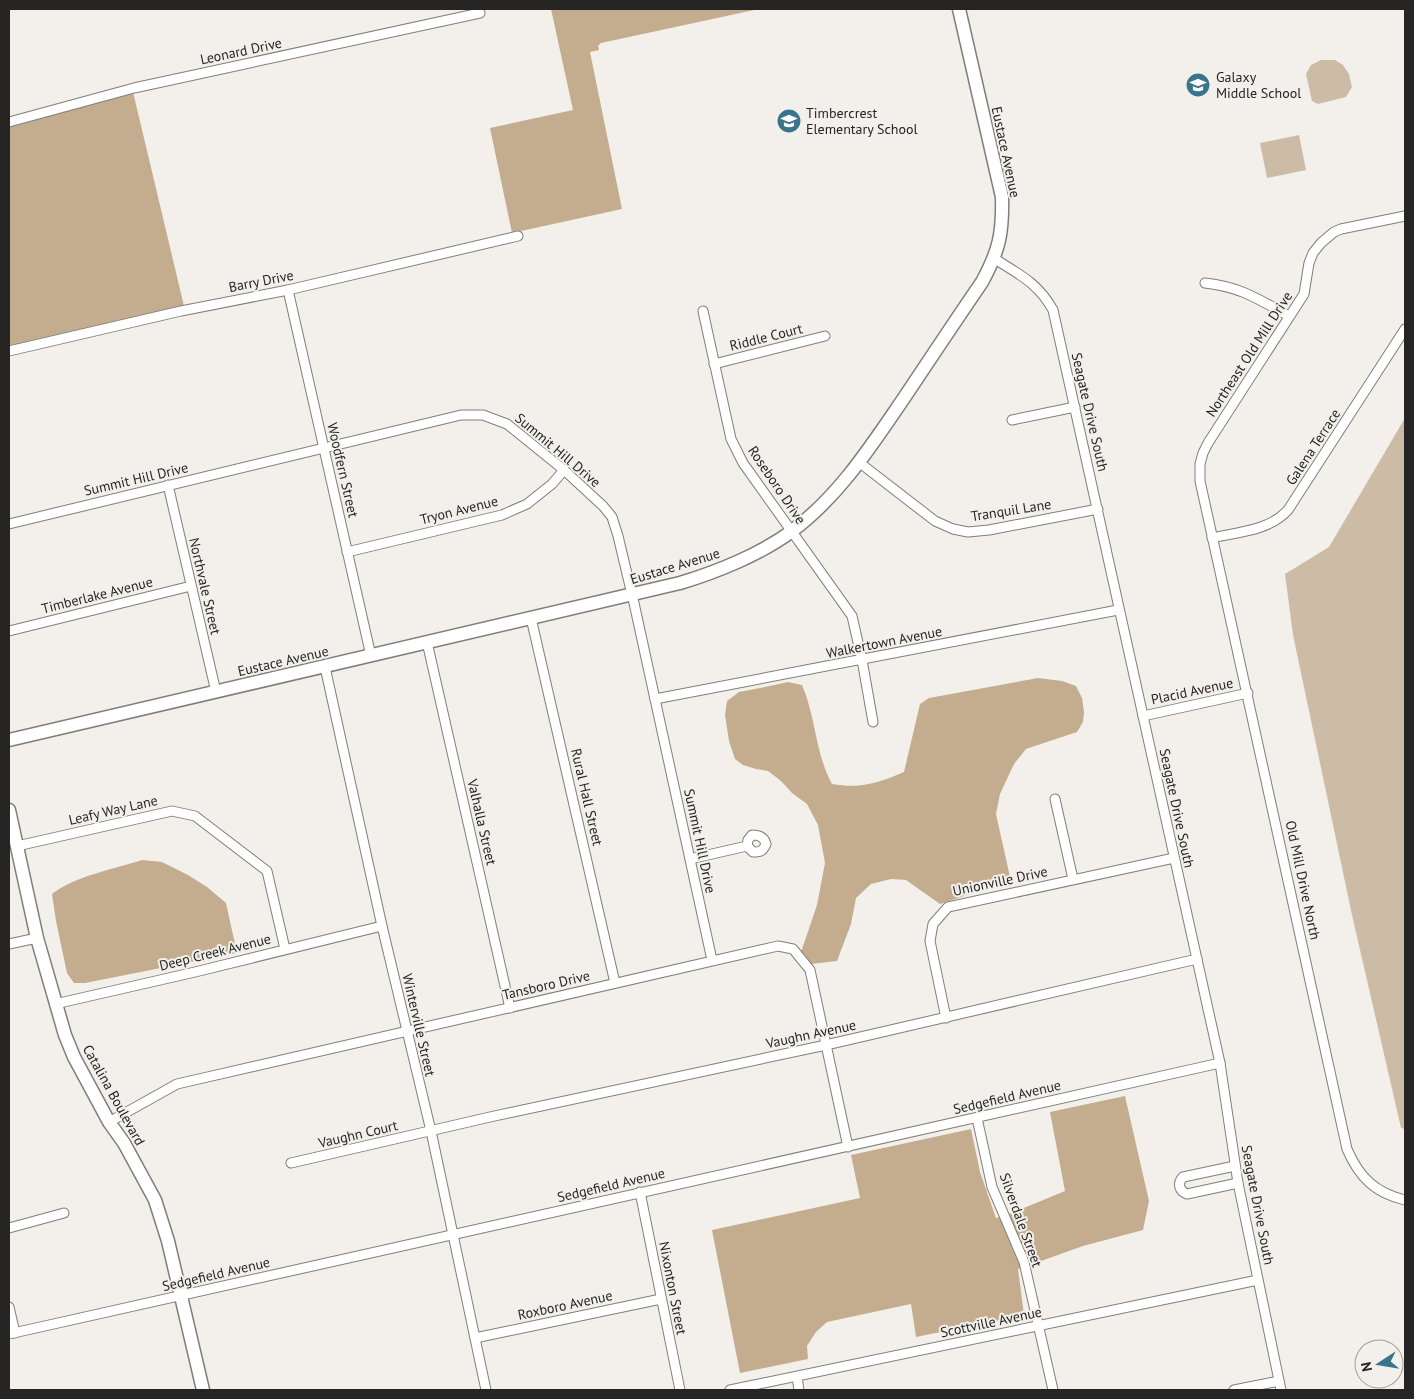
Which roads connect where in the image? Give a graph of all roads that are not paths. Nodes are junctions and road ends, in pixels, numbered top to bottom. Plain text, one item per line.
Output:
1 (959, 9) edge
2 (480, 13) dead end
3 (9, 122) edge
4 (1405, 216) edge
5 (518, 236) dead end
6 (995, 259) junction
7 (1205, 283) dead end
8 (288, 290) junction
9 (703, 311) dead end
10 (1288, 316) junction
11 (1405, 329) edge
12 (825, 336) dead end
13 (9, 351) edge
14 (714, 364) junction
15 (1075, 407) junction
16 (1012, 420) dead end
17 (324, 448) junction
18 (860, 463) junction
19 (564, 470) junction
20 (168, 486) junction
21 (1098, 509) junction
22 (9, 524) edge
23 (792, 531) junction
24 (1212, 538) junction
25 (347, 552) junction
26 (191, 586) junction
27 (632, 595) junction
28 (1118, 610) junction
29 (531, 618) junction
30 (9, 631) edge
31 (427, 642) junction
32 (371, 656) junction
33 (862, 660) junction
34 (325, 667) junction
35 (216, 692) junction
36 (1248, 693) junction
37 (655, 699) junction
38 (1143, 716) junction
39 (873, 722) dead end
40 (9, 740) edge
41 (1055, 800) dead end
42 (9, 810) edge
43 (17, 846) junction
44 (746, 846) dead end
45 (1174, 858) junction
46 (690, 859) junction
47 (1073, 879) junction
48 (382, 926) junction
49 (37, 938) junction
50 (9, 944) edge
51 (285, 949) junction
52 (1197, 959) junction
53 (712, 960) junction
54 (615, 982) junction
55 (54, 1004) junction
56 (510, 1008) junction
57 (946, 1018) junction
58 (406, 1031) junction
59 (826, 1045) junction
60 (1220, 1063) junction
61 (977, 1118) junction
62 (109, 1122) junction
63 (431, 1131) junction
64 (848, 1147) junction
65 (291, 1164) dead end
66 (1235, 1166) junction
67 (1238, 1183) junction
68 (640, 1192) junction
69 (1405, 1200) edge
70 (64, 1213) dead end
71 (9, 1228) edge
72 (453, 1236) junction
73 (1258, 1280) junction
74 (181, 1296) junction
75 (661, 1299) junction
76 (9, 1307) edge
77 (1040, 1326) junction
78 (12, 1334) edge
79 (475, 1338) junction
80 (797, 1376) junction
81 (1280, 1386) edge
82 (203, 1390) edge
83 (486, 1390) edge
84 (680, 1390) edge
85 (730, 1390) edge
86 (799, 1390) edge
87 (1053, 1390) edge
88 (1234, 1390) edge

1 - 6 street, Eustace Avenue
2 - 3 street, Leonard Drive
4 - 10 street, Northeast Old Mill Drive
5 - 8 street, Barry Drive
6 - 15 street, Seagate Drive South
6 - 18 street, Eustace Avenue
7 - 10 street
8 - 13 street, Barry Drive
8 - 17 street, Woodfern Street
9 - 14 street, Roseboro Drive
10 - 24 street, Northeast Old Mill Drive
11 - 24 street, Galena Terrace
12 - 14 street, Riddle Court
14 - 23 street, Roseboro Drive
15 - 16 street
15 - 21 street, Seagate Drive South
17 - 19 street, Summit Hill Drive
17 - 20 street, Summit Hill Drive
17 - 25 street, Woodfern Street
18 - 21 street, Tranquil Lane
18 - 23 street, Eustace Avenue
19 - 25 street, Tryon Avenue
19 - 27 street, Summit Hill Drive
20 - 22 street, Summit Hill Drive
20 - 26 street, Northvale Street
21 - 28 street, Seagate Drive South
23 - 27 street, Eustace Avenue
23 - 33 street, Roseboro Drive
24 - 36 street, Old Mill Drive North
25 - 32 street, Woodfern Street
26 - 30 street, Timberlake Avenue
26 - 35 street, Northvale Street
27 - 29 street, Eustace Avenue
27 - 37 street, Summit Hill Drive
28 - 33 street, Walkertown Avenue
28 - 38 street, Seagate Drive South
29 - 31 street, Eustace Avenue
29 - 54 street, Rural Hall Street
31 - 32 street, Eustace Avenue
31 - 56 street, Valhalla Street
32 - 34 street, Eustace Avenue
33 - 37 street, Walkertown Avenue
33 - 39 street, Roseboro Drive
34 - 35 street, Eustace Avenue
34 - 48 street, Winterville Street
35 - 40 street, Eustace Avenue
36 - 38 street, Placid Avenue
36 - 69 street, Old Mill Drive North
37 - 46 street, Summit Hill Drive
38 - 45 street, Seagate Drive South
41 - 47 street
42 - 43 street, Catalina Boulevard
43 - 49 street, Catalina Boulevard
43 - 51 street, Leafy Way Lane
44 - 46 street
45 - 47 street, Unionville Drive
45 - 52 street, Seagate Drive South
46 - 53 street, Summit Hill Drive
47 - 57 street, Unionville Drive
48 - 51 street, Deep Creek Avenue
48 - 58 street, Winterville Street
49 - 50 street
49 - 55 street, Catalina Boulevard
51 - 55 street, Deep Creek Avenue
52 - 57 street, Vaughn Avenue
52 - 60 street, Seagate Drive South
53 - 54 street, Tansboro Drive
53 - 59 street, Tansboro Drive
54 - 56 street, Tansboro Drive
55 - 62 street, Catalina Boulevard
56 - 58 street, Tansboro Drive
57 - 59 street, Vaughn Avenue
58 - 62 street, Tansboro Drive
58 - 63 street, Winterville Street
59 - 63 street, Vaughn Avenue
59 - 64 street, Tansboro Drive
60 - 61 street, Sedgefield Avenue
60 - 66 street, Seagate Drive South
61 - 64 street, Sedgefield Avenue
61 - 77 street, Silverdale Street
62 - 74 street, Catalina Boulevard
63 - 65 street, Vaughn Court
63 - 72 street, Winterville Street
64 - 68 street, Sedgefield Avenue
66 - 67 street, Seagate Drive South
66 - 67 street
67 - 73 street, Seagate Drive South
68 - 72 street, Sedgefield Avenue
68 - 75 street, Nixonton Street
70 - 71 street
72 - 74 street, Sedgefield Avenue
72 - 79 street, Winterville Street
73 - 77 street, Scottville Avenue
73 - 81 street, Seagate Drive South
74 - 78 street, Sedgefield Avenue
74 - 82 street, Catalina Boulevard
75 - 79 street, Roxboro Avenue
75 - 84 street, Nixonton Street
76 - 78 street
77 - 80 street, Scottville Avenue
77 - 87 street, Silverdale Street
79 - 83 street, Winterville Street
80 - 85 street, Scottville Avenue
80 - 86 street
81 - 88 street

